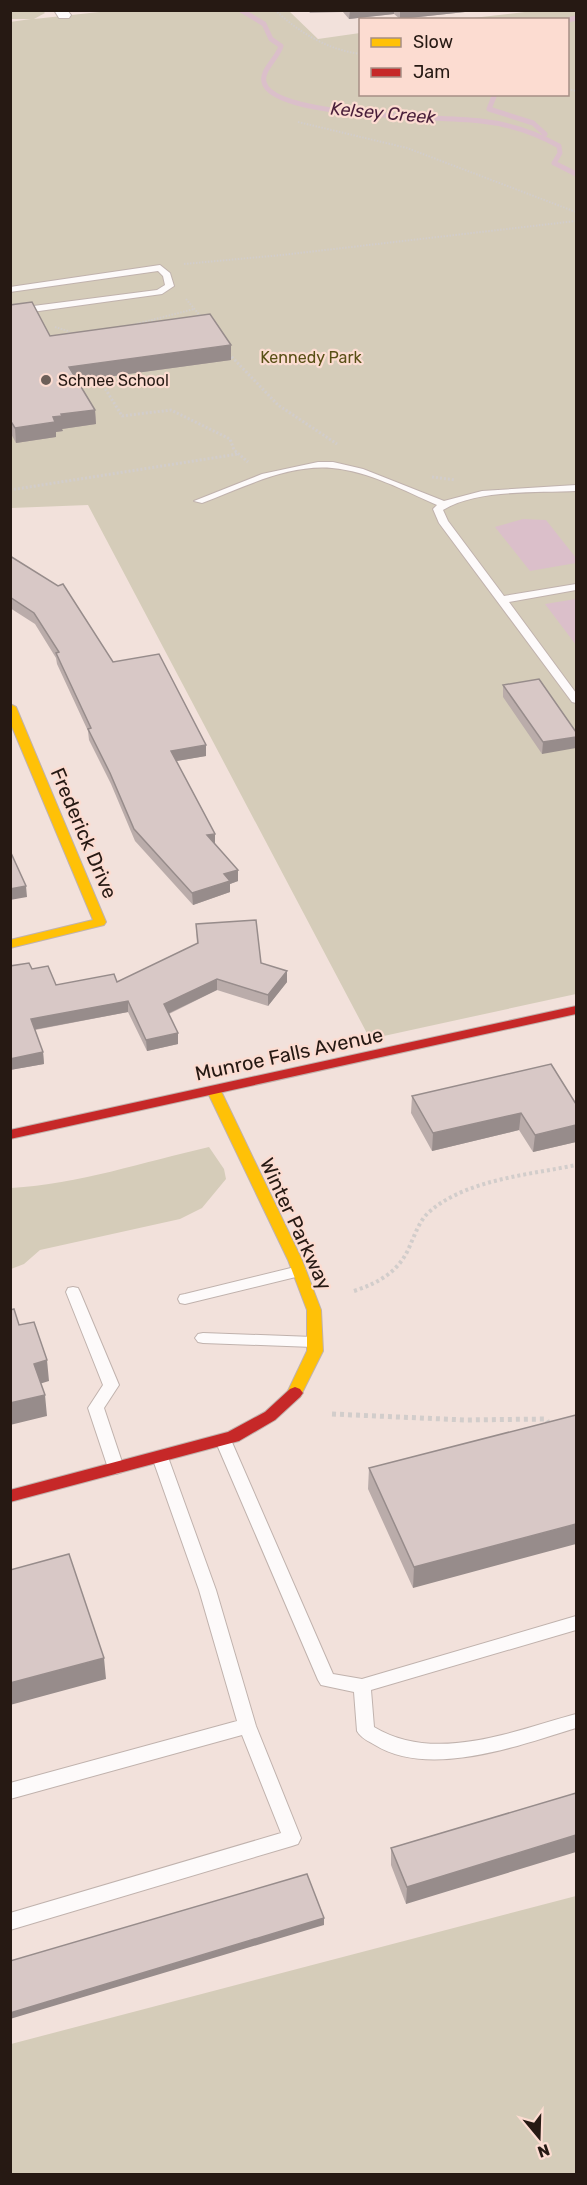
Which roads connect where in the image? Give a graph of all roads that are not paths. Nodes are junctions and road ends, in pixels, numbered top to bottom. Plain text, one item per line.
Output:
1 (10, 290) edge
2 (10, 312) edge
3 (576, 488) edge
4 (199, 501) dead end
5 (443, 504) junction
6 (576, 587) edge
7 (502, 600) junction
8 (576, 700) edge
9 (10, 707) edge
10 (10, 944) edge
11 (576, 1010) edge
12 (214, 1090) junction
13 (10, 1135) edge
14 (299, 1271) junction
15 (73, 1292) dead end
16 (185, 1299) dead end
17 (203, 1338) dead end
18 (315, 1342) junction
19 (224, 1440) junction
20 (160, 1457) junction
21 (116, 1468) junction
22 (10, 1496) edge
23 (576, 1623) edge
24 (362, 1686) junction
25 (576, 1720) edge
26 (247, 1726) junction
27 (10, 1791) edge
28 (10, 1922) edge

1 - 2 lane
3 - 5 lane
4 - 5 lane
5 - 7 lane
6 - 7 lane
7 - 8 lane
9 - 10 street, Frederick Drive
11 - 12 street, Munroe Falls Avenue
12 - 13 street, Munroe Falls Avenue
12 - 14 street, Winter Parkway
14 - 16 lane
14 - 18 street, Winter Parkway
15 - 21 lane
17 - 18 lane
18 - 19 street, Winter Parkway
19 - 20 street, Winter Parkway
19 - 24 lane
20 - 21 street, Winter Parkway
20 - 26 lane
21 - 22 street, Winter Parkway
23 - 24 lane
24 - 25 lane
26 - 27 lane
26 - 28 lane

